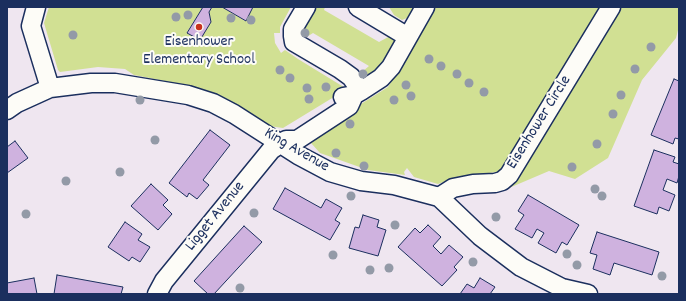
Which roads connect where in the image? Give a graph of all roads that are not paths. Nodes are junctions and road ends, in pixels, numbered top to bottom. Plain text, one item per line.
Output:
1 (36, 7) edge
2 (306, 7) edge
3 (358, 7) edge
4 (425, 7) edge
5 (611, 7) edge
6 (408, 37) junction
7 (50, 88) junction
8 (358, 93) junction
9 (7, 110) edge
10 (283, 142) junction
11 (439, 197) junction
12 (157, 294) edge
13 (588, 294) edge

1 - 7 street
2 - 8 street
3 - 6 street
4 - 6 street
5 - 11 street, Eisenhower Circle
6 - 8 street
7 - 9 street, King Avenue
7 - 10 street, King Avenue
8 - 10 street
10 - 11 street, King Avenue
10 - 12 street, Ligget Avenue
11 - 13 street, King Avenue

